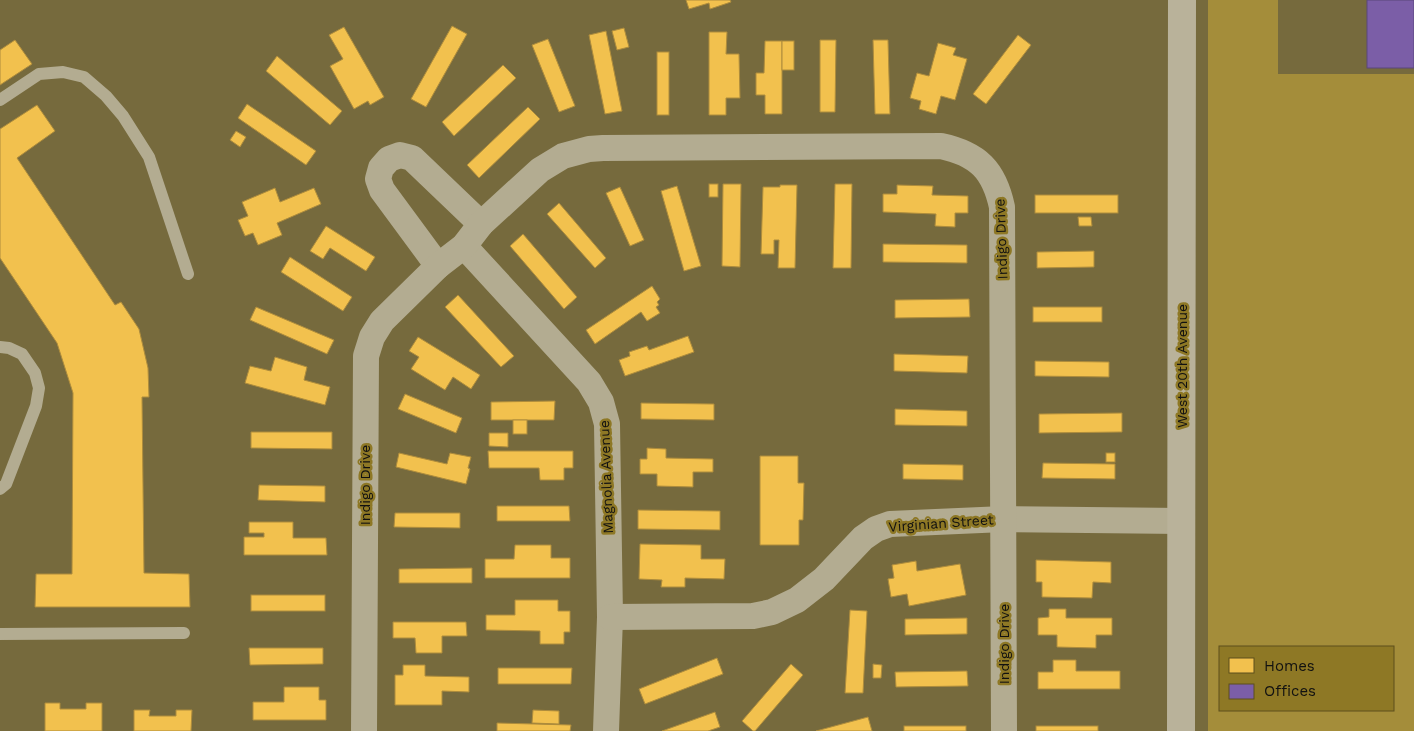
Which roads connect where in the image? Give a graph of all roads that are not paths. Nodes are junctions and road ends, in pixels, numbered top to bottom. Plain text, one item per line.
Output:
1 (1182, 0) edge
2 (0, 100) edge
3 (481, 224) junction
4 (464, 246) junction
5 (438, 266) junction
6 (188, 274) dead end
7 (0, 347) edge
8 (0, 489) edge
9 (1004, 518) junction
10 (1182, 521) junction
11 (610, 617) junction
12 (184, 633) dead end
13 (0, 634) edge
14 (364, 731) edge
15 (606, 731) edge
16 (1004, 731) edge
17 (1182, 731) edge

1 - 10 main road, West 20th Avenue
2 - 6 lane
3 - 4 street, Indigo Drive
3 - 5 street
3 - 9 street, Indigo Drive
4 - 5 street, Indigo Drive
4 - 11 street, Magnolia Avenue
5 - 14 street, Indigo Drive
7 - 8 lane
9 - 10 street, Virginian Street
9 - 11 street, Virginian Street
9 - 16 street, Indigo Drive
10 - 17 main road, West 20th Avenue
11 - 15 street, Magnolia Avenue
12 - 13 lane

